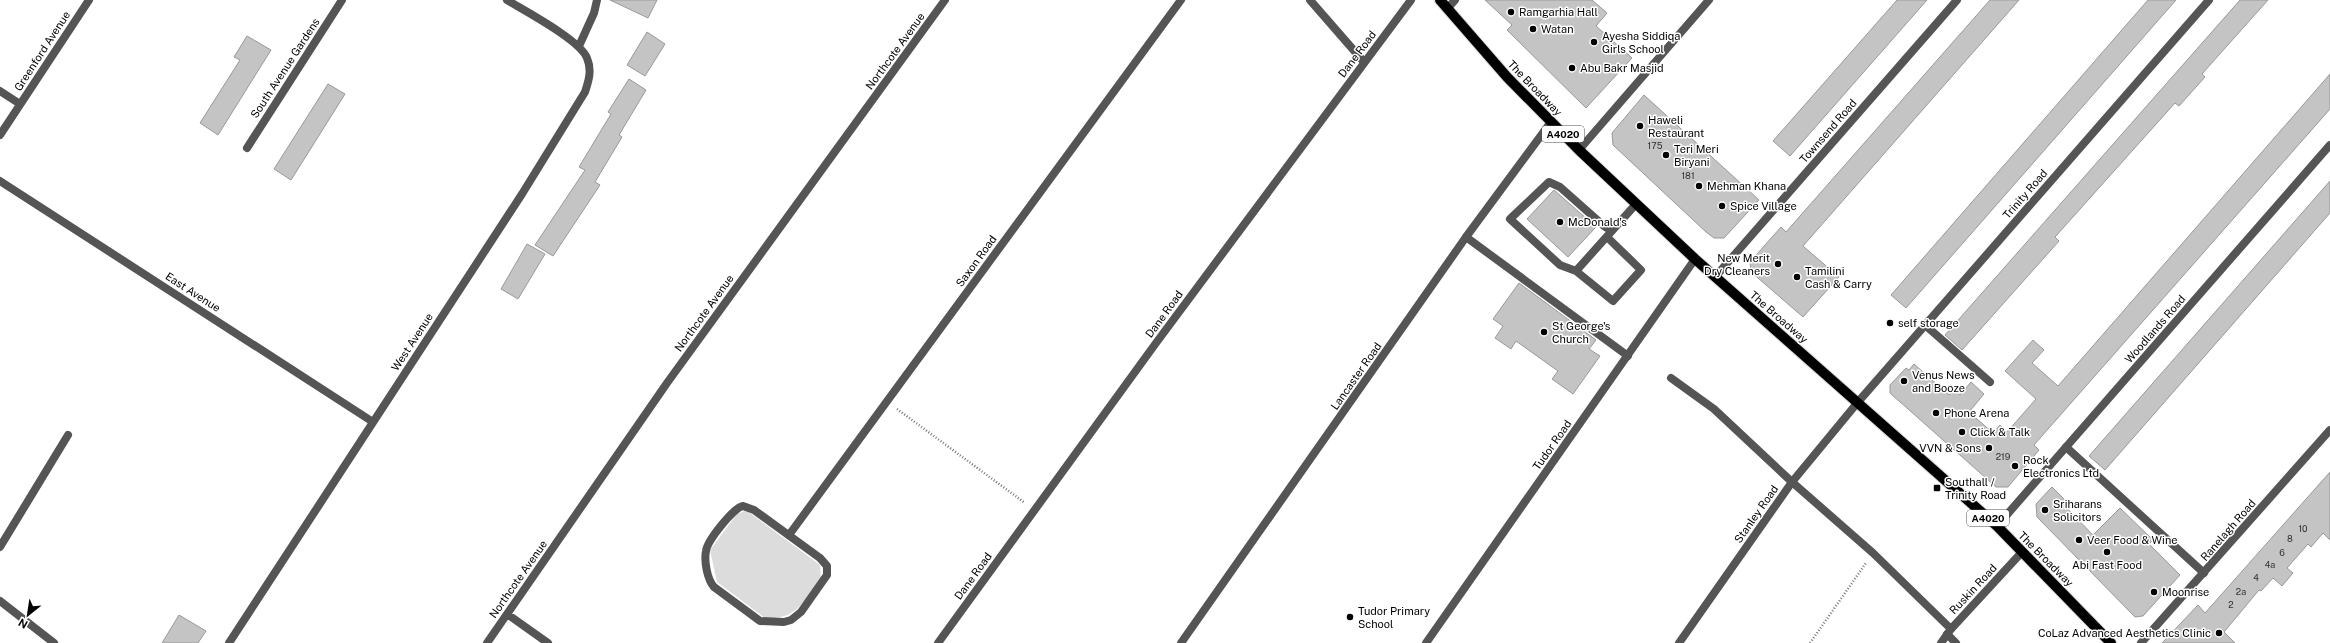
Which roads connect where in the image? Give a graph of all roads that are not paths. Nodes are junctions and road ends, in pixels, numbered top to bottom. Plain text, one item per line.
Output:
1 (89, 0) edge
2 (342, 0) edge
3 (507, 0) edge
4 (597, 0) edge
5 (945, 0) edge
6 (1180, 0) edge
7 (1310, 0) edge
8 (1411, 0) edge
9 (1440, 0) edge
10 (1455, 0) edge
11 (1710, 0) edge
12 (1957, 0) edge
13 (2209, 0) edge
14 (1447, 10) junction
15 (580, 46) junction
16 (1364, 62) junction
17 (0, 91) edge
18 (20, 104) junction
19 (1551, 122) junction
20 (0, 135) edge
21 (2330, 146) edge
22 (247, 148) dead end
23 (1579, 150) junction
24 (0, 181) edge
25 (1636, 204) junction
26 (1609, 234) junction
27 (1466, 238) junction
28 (1695, 260) junction
29 (1576, 271) junction
30 (1715, 277) junction
31 (1925, 326) junction
32 (1628, 356) junction
33 (1672, 378) dead end
34 (1990, 382) dead end
35 (1858, 402) junction
36 (373, 422) junction
37 (2330, 430) edge
38 (68, 435) dead end
39 (2066, 448) junction
40 (1792, 482) junction
41 (1997, 526) junction
42 (789, 535) junction
43 (0, 547) edge
44 (2022, 552) junction
45 (2204, 573) junction
46 (0, 601) edge
47 (507, 614) junction
48 (1949, 632) junction
49 (54, 643) edge
50 (230, 643) edge
51 (487, 643) edge
52 (548, 643) edge
53 (938, 643) edge
54 (1181, 643) edge
55 (1426, 643) edge
56 (1679, 643) edge
57 (1941, 643) edge
58 (1956, 643) edge
59 (2111, 643) edge
60 (2141, 643) edge

1 - 18 street, Greenford Avenue
2 - 22 street, South Avenue Gardens
3 - 15 street
4 - 15 street
5 - 47 street, Northcote Avenue
6 - 42 street, Saxon Road
7 - 16 street
8 - 16 street, Dane Road
9 - 14 main road, The Broadway / A4020
10 - 14 street
11 - 23 street
12 - 30 street, Townsend Road
13 - 31 street, Trinity Road
14 - 19 main road, The Broadway / A4020
15 - 36 street, West Avenue
16 - 53 street, Dane Road
17 - 18 street
18 - 20 street, Greenford Avenue
19 - 23 main road, The Broadway / A4020
19 - 27 street, Lancaster Road
21 - 39 street, Woodlands Road
23 - 25 main road, The Broadway / A4020
24 - 36 street, East Avenue
25 - 26 street
25 - 28 main road, The Broadway / A4020
26 - 29 street
26 - 29 street
26 - 29 street
27 - 32 street
27 - 54 street, Lancaster Road
28 - 30 main road, The Broadway / A4020
28 - 32 street, Tudor Road
30 - 35 main road, The Broadway / A4020
31 - 34 street
31 - 35 street, Trinity Road
32 - 55 street, Tudor Road
33 - 40 street
35 - 40 street, Stanley Road
35 - 41 main road, The Broadway / A4020
36 - 50 street, West Avenue
37 - 45 street, Ranelagh Road
38 - 43 street
39 - 41 street, Woodlands Road
39 - 45 street
40 - 48 street
40 - 56 street, Stanley Road
41 - 44 main road, The Broadway / A4020
42 - 42 street
44 - 48 street, Ruskin Road
44 - 59 main road, The Broadway / A4020
45 - 60 street, Ranelagh Road
46 - 49 street
47 - 51 street, Northcote Avenue
47 - 52 street
48 - 57 street, Ruskin Road
48 - 58 street

